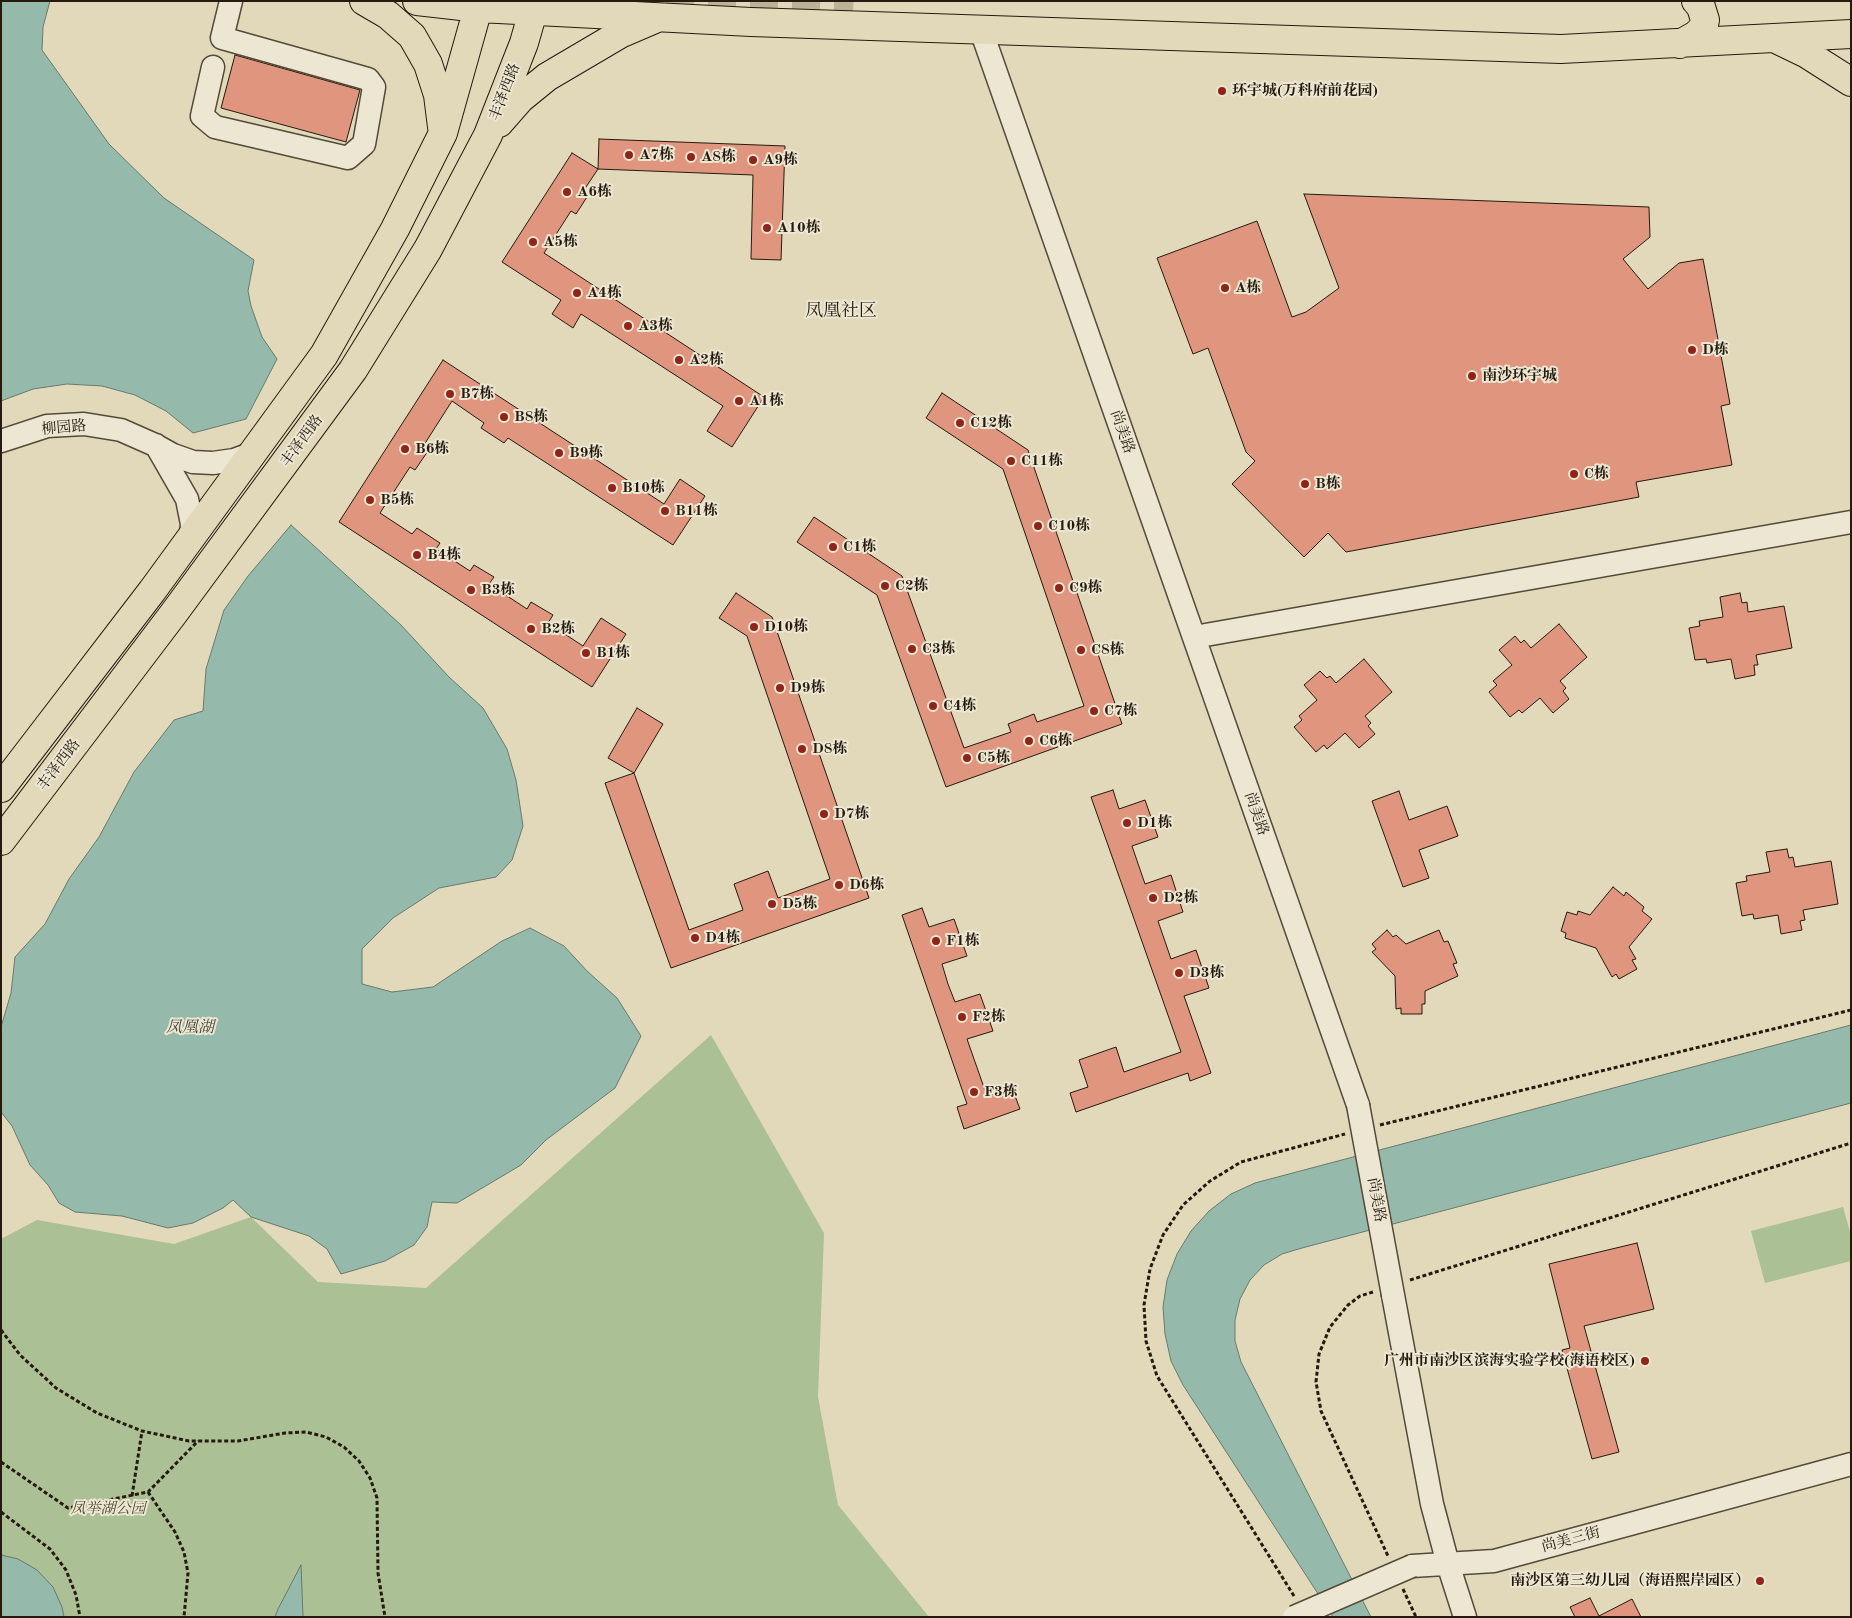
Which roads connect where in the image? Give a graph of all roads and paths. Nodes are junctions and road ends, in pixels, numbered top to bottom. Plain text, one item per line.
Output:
1 (231, 1) edge
2 (364, 1) edge
3 (417, 1) edge
4 (688, 1) edge
5 (1696, 1) edge
6 (479, 5) edge
7 (535, 6) edge
8 (658, 17) junction
9 (712, 20) junction
10 (981, 30) junction
11 (1851, 34) edge
12 (1776, 40) junction
13 (1680, 44) junction
14 (213, 67) dead end
15 (1851, 82) edge
16 (443, 133) junction
17 (488, 136) junction
18 (1, 441) edge
19 (155, 444) junction
20 (253, 452) junction
21 (1851, 522) edge
22 (191, 537) junction
23 (1194, 637) junction
24 (1, 788) edge
25 (1, 841) edge
26 (1851, 1143) edge
27 (1393, 1289) junction
28 (1, 1330) edge
29 (142, 1431) junction
30 (198, 1441) junction
31 (1, 1462) edge
32 (1851, 1464) edge
33 (148, 1492) junction
34 (132, 1496) junction
35 (1, 1512) edge
36 (1448, 1564) junction
37 (1401, 1570) junction
38 (80, 1617) edge
39 (184, 1617) edge
40 (385, 1617) edge
41 (1294, 1617) edge
42 (1416, 1617) edge
43 (1465, 1617) edge

1 - 14 street
2 - 16 main road
3 - 6 main road
4 - 9 main road
5 - 13 main road
6 - 7 main road
6 - 16 main road, 丰泽西路
7 - 8 main road
7 - 17 main road, 丰泽西路
8 - 9 main road
8 - 17 main road
9 - 10 main road
10 - 13 main road
10 - 23 street, 尚美路
11 - 12 main road
12 - 13 main road
12 - 15 main road
16 - 20 main road, 丰泽西路
17 - 25 main road, 丰泽西路
18 - 19 street, 柳园路
19 - 20 street, 柳园路
19 - 22 street
20 - 22 main road, 丰泽西路
21 - 23 street
22 - 24 main road, 丰泽西路
23 - 27 street, 尚美路, bridge
26 - 27 path
27 - 36 street, 尚美路
27 - 37 path
28 - 29 path
29 - 30 path
29 - 34 path
30 - 33 path
30 - 40 path
31 - 34 path
32 - 36 street, 尚美三街
33 - 34 path
33 - 39 path
35 - 38 path
36 - 37 street, 尚美三街
36 - 43 street, 尚美路
37 - 41 street, 尚美三街, bridge
37 - 42 path

